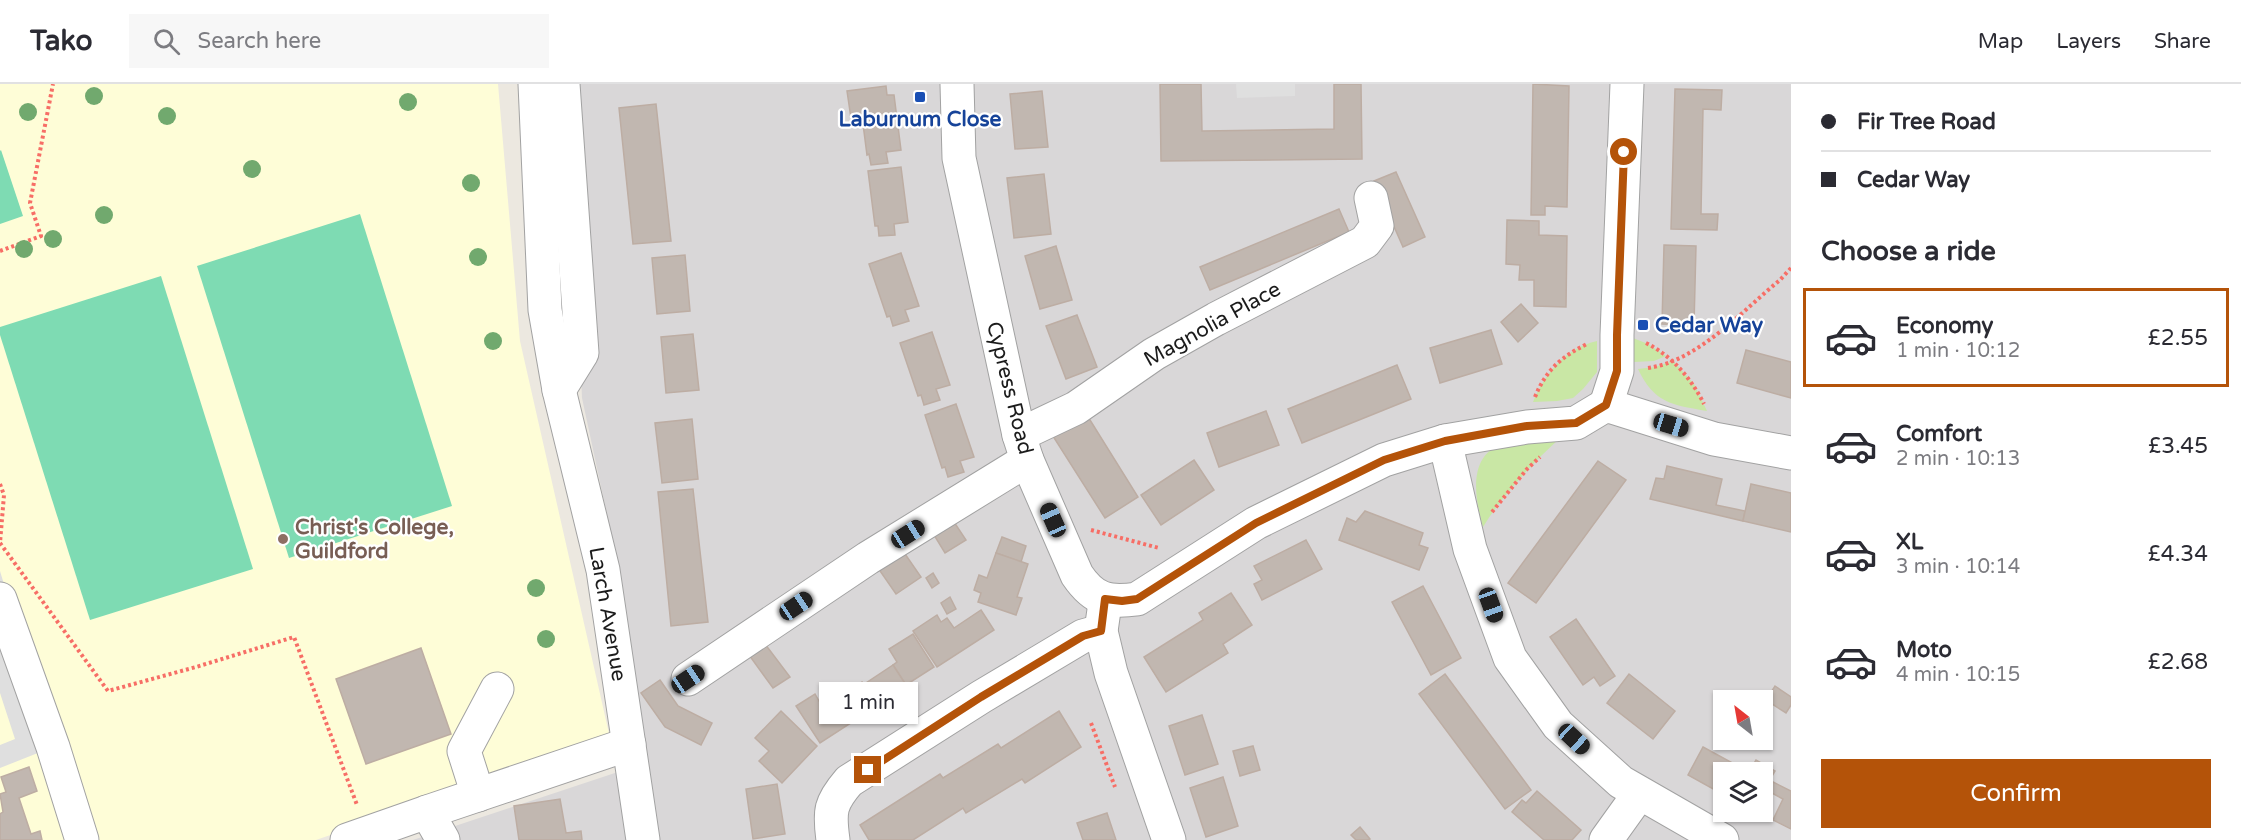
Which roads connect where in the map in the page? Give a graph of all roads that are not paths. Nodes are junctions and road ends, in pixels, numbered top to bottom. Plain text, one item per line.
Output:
1 (535, 84) edge
2 (563, 84) edge
3 (957, 84) edge
4 (1627, 84) edge
5 (1371, 198) dead end
6 (559, 390) junction
7 (1606, 405) junction
8 (1445, 441) junction
9 (1023, 448) junction
10 (1791, 453) edge
11 (0, 599) edge
12 (1103, 615) junction
13 (688, 679) dead end
14 (497, 689) dead end
15 (629, 744) junction
16 (1639, 794) junction
17 (478, 795) junction
18 (435, 826) edge
19 (357, 837) edge
20 (82, 840) edge
21 (643, 840) edge
22 (833, 840) edge
23 (1169, 840) edge
24 (1606, 840) edge
25 (1722, 840) edge

1 - 6 street, Larch Avenue
2 - 6 street
3 - 9 street, Cypress Road
4 - 7 street
5 - 9 street, Magnolia Place
6 - 15 street, Larch Avenue
7 - 8 street
7 - 10 street
8 - 12 street
8 - 16 street
9 - 12 street, Cypress Road
9 - 13 street, Magnolia Place
11 - 20 street
12 - 22 street
12 - 23 street
14 - 17 street
15 - 17 street
15 - 21 street, Larch Avenue
16 - 24 street
16 - 25 street
17 - 18 street
18 - 19 street

